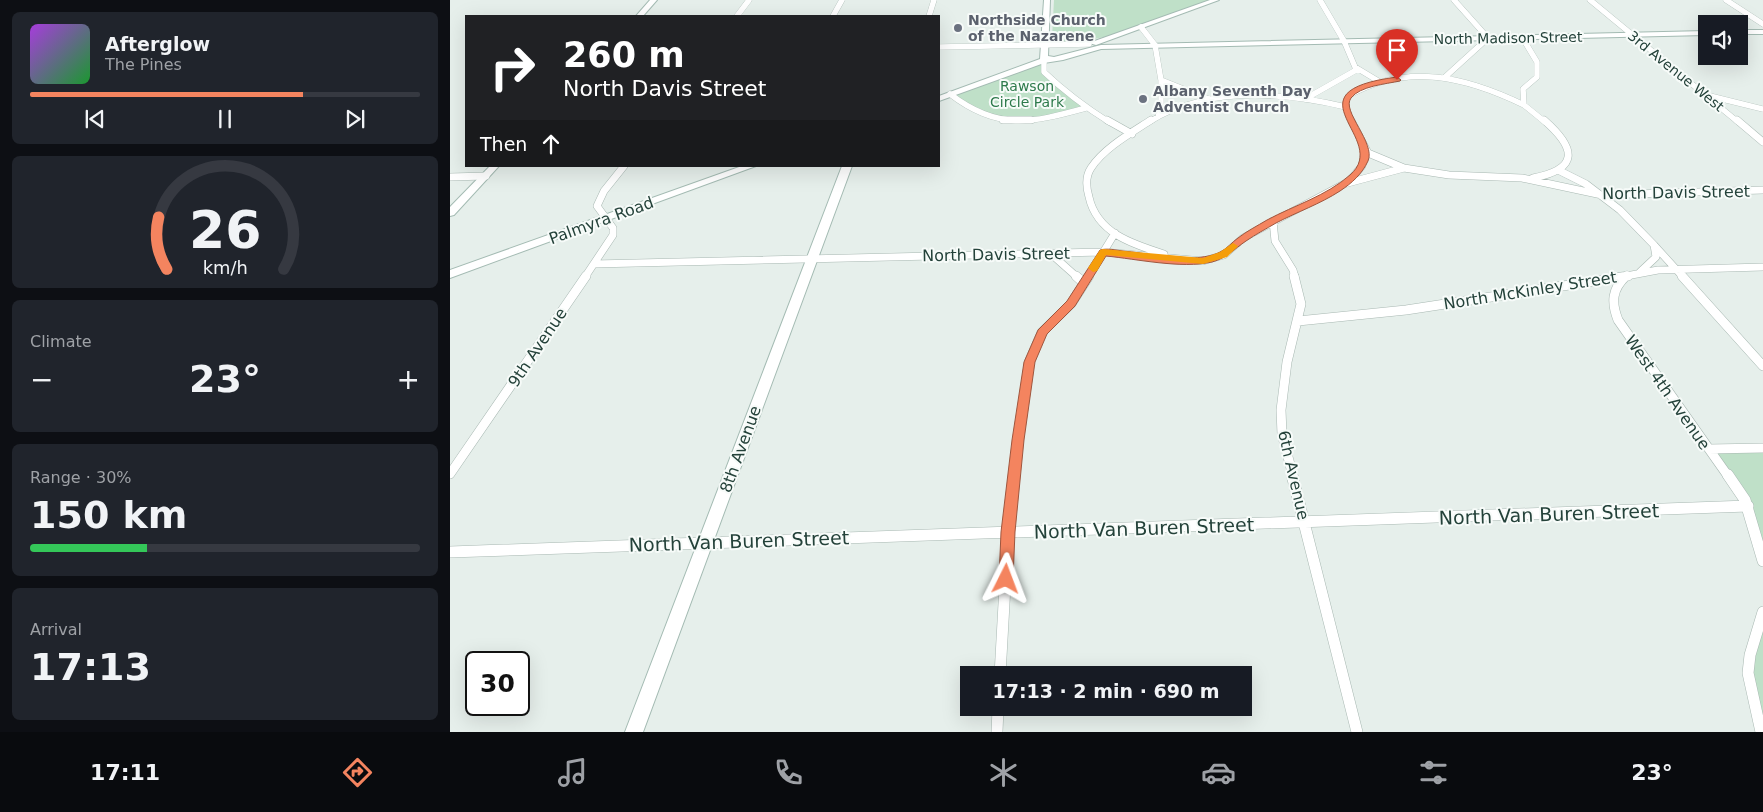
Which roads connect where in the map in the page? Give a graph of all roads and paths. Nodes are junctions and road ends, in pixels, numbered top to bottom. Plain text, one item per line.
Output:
1 (654, 0) edge
2 (750, 0) edge
3 (842, 0) edge
4 (934, 0) edge
5 (1048, 0) edge
6 (1216, 0) edge
7 (1320, 0) edge
8 (1454, 0) edge
9 (1590, 0) edge
10 (1726, 0) edge
11 (640, 15) edge
12 (738, 15) edge
13 (834, 15) edge
14 (928, 15) edge
15 (1763, 24) edge
16 (1141, 27) junction
17 (1748, 32) edge
18 (1763, 32) edge
19 (1698, 33) edge
20 (1632, 35) junction
21 (1522, 37) junction
22 (1488, 38) junction
23 (1344, 41) junction
24 (1045, 44) junction
25 (1089, 44) junction
26 (1155, 45) junction
27 (940, 47) edge
28 (1044, 61) junction
29 (1358, 69) junction
30 (1444, 78) junction
31 (1161, 80) junction
32 (1380, 82) junction
33 (950, 94) junction
34 (1706, 95) junction
35 (940, 98) edge
36 (1306, 99) junction
37 (1211, 100) junction
38 (1524, 105) junction
39 (1346, 107) junction
40 (1086, 108) junction
41 (1763, 109) edge
42 (1158, 117) junction
43 (1132, 134) junction
44 (1763, 142) edge
45 (1365, 150) junction
46 (494, 167) edge
47 (623, 167) edge
48 (749, 167) edge
49 (848, 167) edge
50 (1404, 168) junction
51 (1560, 171) junction
52 (486, 176) junction
53 (450, 177) edge
54 (1522, 178) junction
55 (1344, 184) junction
56 (1763, 190) edge
57 (1602, 195) junction
58 (450, 213) edge
59 (607, 218) junction
60 (1273, 221) junction
61 (1116, 233) junction
62 (1654, 245) junction
63 (1103, 252) junction
64 (1050, 253) junction
65 (812, 258) junction
66 (1184, 260) junction
67 (594, 264) junction
68 (1763, 267) edge
69 (1677, 270) junction
70 (1640, 273) junction
71 (450, 274) edge
72 (1627, 275) junction
73 (1084, 283) junction
74 (1298, 320) junction
75 (1763, 366) edge
76 (1763, 448) edge
77 (1709, 449) junction
78 (450, 474) edge
79 (1748, 506) junction
80 (1304, 523) junction
81 (1008, 532) junction
82 (705, 541) junction
83 (450, 552) edge
84 (1763, 561) edge
85 (1763, 612) edge
86 (1001, 666) edge
87 (998, 716) edge
88 (634, 732) edge
89 (997, 732) edge
90 (1357, 732) edge
91 (1761, 732) edge

1 - 11 main road
2 - 12 street
3 - 13 street
4 - 14 street
5 - 24 main road
6 - 16 main road
7 - 23 street
8 - 22 street
9 - 20 street, 3rd Avenue West
10 - 15 street
16 - 25 main road
16 - 26 street
17 - 18 main road
19 - 20 main road, North Madison Street
20 - 21 main road, North Madison Street
20 - 34 street, 3rd Avenue West
21 - 22 main road, North Madison Street
21 - 38 street
22 - 23 main road, North Madison Street
22 - 30 street
23 - 26 main road, North Madison Street
23 - 29 street
24 - 25 street
24 - 27 street
24 - 28 main road
25 - 28 main road
26 - 28 main road, North Madison Street
26 - 31 street
28 - 33 main road
28 - 40 street
29 - 32 street
29 - 36 street
30 - 32 street
30 - 38 street
31 - 37 street
31 - 42 street
32 - 39 street
33 - 35 main road
33 - 40 street
34 - 41 street
34 - 44 street, 3rd Avenue West
36 - 37 street
36 - 39 street
37 - 42 street
38 - 51 street
39 - 45 street
40 - 43 street
42 - 43 street
43 - 61 street
45 - 50 street
45 - 55 street
46 - 52 main road
47 - 59 street
48 - 59 main road, Palmyra Road
49 - 65 main road, 8th Avenue
50 - 54 street, North Davis Street
50 - 55 street, North Davis Street
51 - 54 street
51 - 57 street
52 - 53 street
52 - 58 main road
54 - 57 street, North Davis Street
55 - 60 street, North Davis Street
56 - 57 street, North Davis Street
57 - 62 street
59 - 67 street, 9th Avenue
59 - 71 main road, Palmyra Road
60 - 66 street, North Davis Street
60 - 74 street, 6th Avenue
61 - 63 street
61 - 66 street
62 - 69 street
62 - 70 street
63 - 64 street, North Davis Street
63 - 66 street, North Davis Street
63 - 73 street
64 - 65 street, North Davis Street
64 - 73 street
65 - 67 street, North Davis Street
65 - 82 main road, 8th Avenue
67 - 78 street, 9th Avenue
68 - 69 street, North McKinley Street
69 - 70 street, North McKinley Street
69 - 75 street
70 - 72 street, North McKinley Street
72 - 74 street, North McKinley Street
72 - 77 street, West 4th Avenue
73 - 81 street
74 - 80 street, 6th Avenue
76 - 77 street
77 - 79 street, West 4th Avenue
79 - 80 street, North Van Buren Street
79 - 84 street
80 - 81 street, North Van Buren Street
80 - 90 street, 6th Avenue
81 - 82 street, North Van Buren Street
81 - 86 street
82 - 83 street, North Van Buren Street
82 - 88 main road, 8th Avenue
85 - 91 street
87 - 89 street

